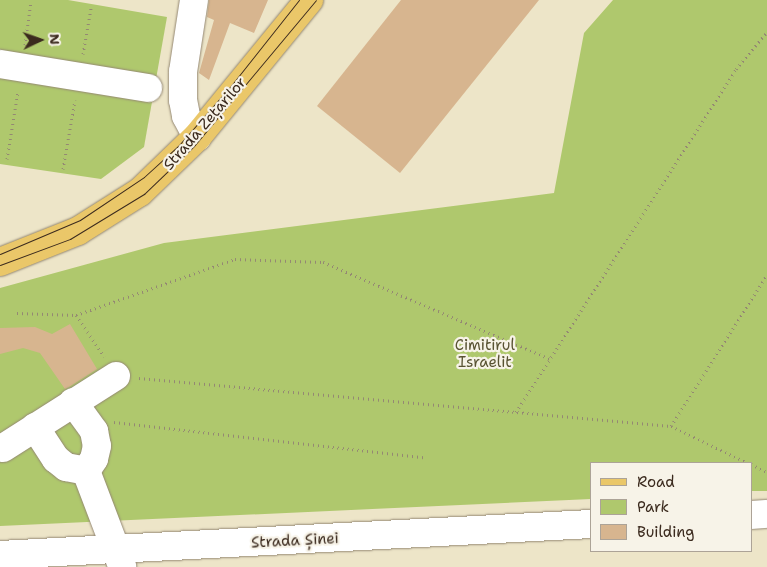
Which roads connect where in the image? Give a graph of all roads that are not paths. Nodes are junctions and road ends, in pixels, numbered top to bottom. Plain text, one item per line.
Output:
1 (194, 0) edge
2 (309, 0) edge
3 (0, 64) edge
4 (148, 88) dead end
5 (197, 137) junction
6 (0, 262) edge
7 (116, 376) road end
8 (80, 411) junction
9 (35, 427) junction
10 (3, 448) dead end
11 (86, 471) junction
12 (767, 514) edge
13 (752, 515) edge
14 (590, 524) edge
15 (0, 556) edge
16 (120, 558) edge

1 - 5 street
2 - 5 main road, Strada Zețarilor
3 - 4 street
5 - 6 main road, Strada Zețarilor
7 - 8 street
8 - 9 street
8 - 11 street
9 - 10 street
9 - 11 street
11 - 16 street
12 - 13 street
14 - 16 street, Strada Șinei
15 - 16 street, Strada Șinei

